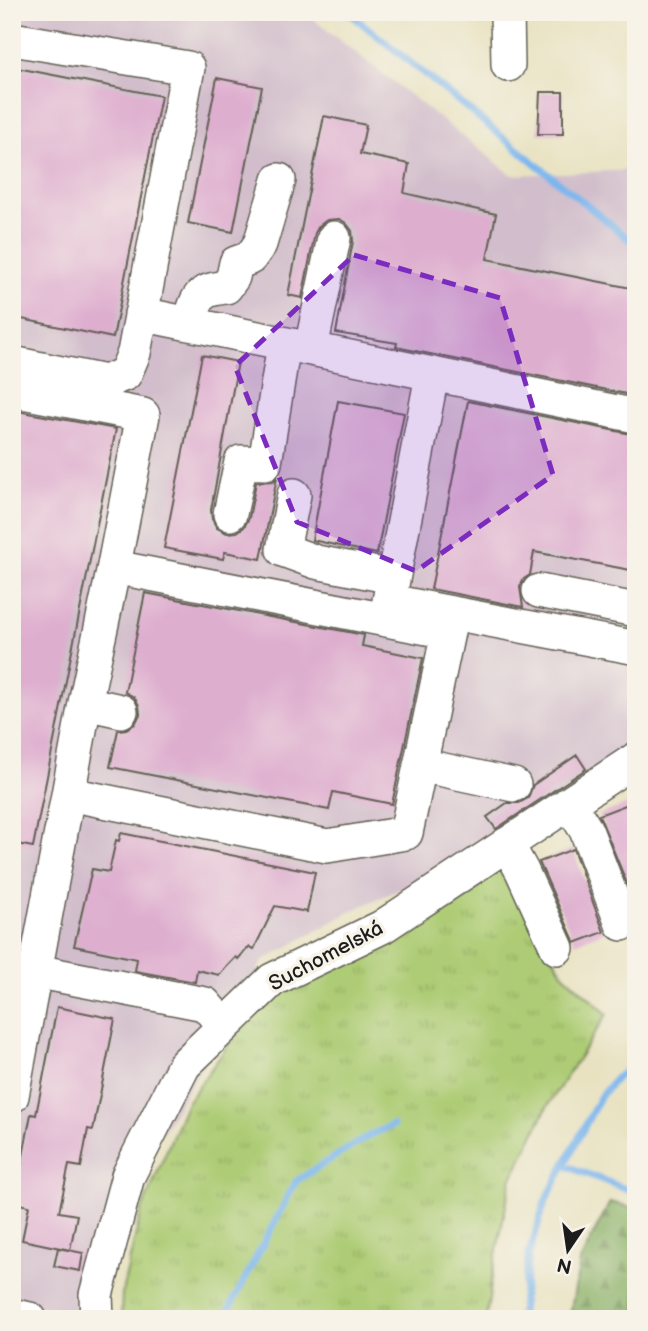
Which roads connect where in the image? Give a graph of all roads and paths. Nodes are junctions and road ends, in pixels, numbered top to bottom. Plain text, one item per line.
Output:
1 (506, 12) edge
2 (12, 39) edge
3 (508, 65) dead end
4 (279, 180) dead end
5 (334, 238) dead end
6 (141, 314) junction
7 (189, 324) junction
8 (297, 346) junction
9 (12, 363) edge
10 (432, 374) junction
11 (12, 390) edge
12 (636, 416) edge
13 (294, 495) dead end
14 (230, 514) dead end
15 (114, 567) junction
16 (393, 577) junction
17 (539, 591) dead end
18 (636, 610) edge
19 (636, 643) edge
20 (85, 703) junction
21 (121, 711) dead end
22 (634, 763) edge
23 (420, 765) junction
24 (514, 785) dead end
25 (69, 794) junction
26 (569, 803) junction
27 (507, 844) junction
28 (622, 924) dead end
29 (557, 947) dead end
30 (35, 971) junction
31 (224, 1026) junction
32 (12, 1096) edge
33 (12, 1315) edge
34 (30, 1319) edge
35 (97, 1319) edge

1 - 3 street
2 - 6 street
4 - 7 street
5 - 8 street
6 - 7 street
6 - 9 street
7 - 8 street
8 - 10 street
8 - 14 street
10 - 12 street
10 - 16 street
11 - 15 street
13 - 16 street
15 - 20 street
15 - 23 street
16 - 19 street
17 - 18 street
20 - 21 street
20 - 25 street
22 - 26 street, Suchomelská
23 - 24 street
23 - 25 street
25 - 30 street
26 - 27 street, Suchomelská
26 - 28 street
27 - 29 street
27 - 31 street, Suchomelská
30 - 31 street
30 - 32 street
31 - 35 street, Suchomelská
33 - 34 street

